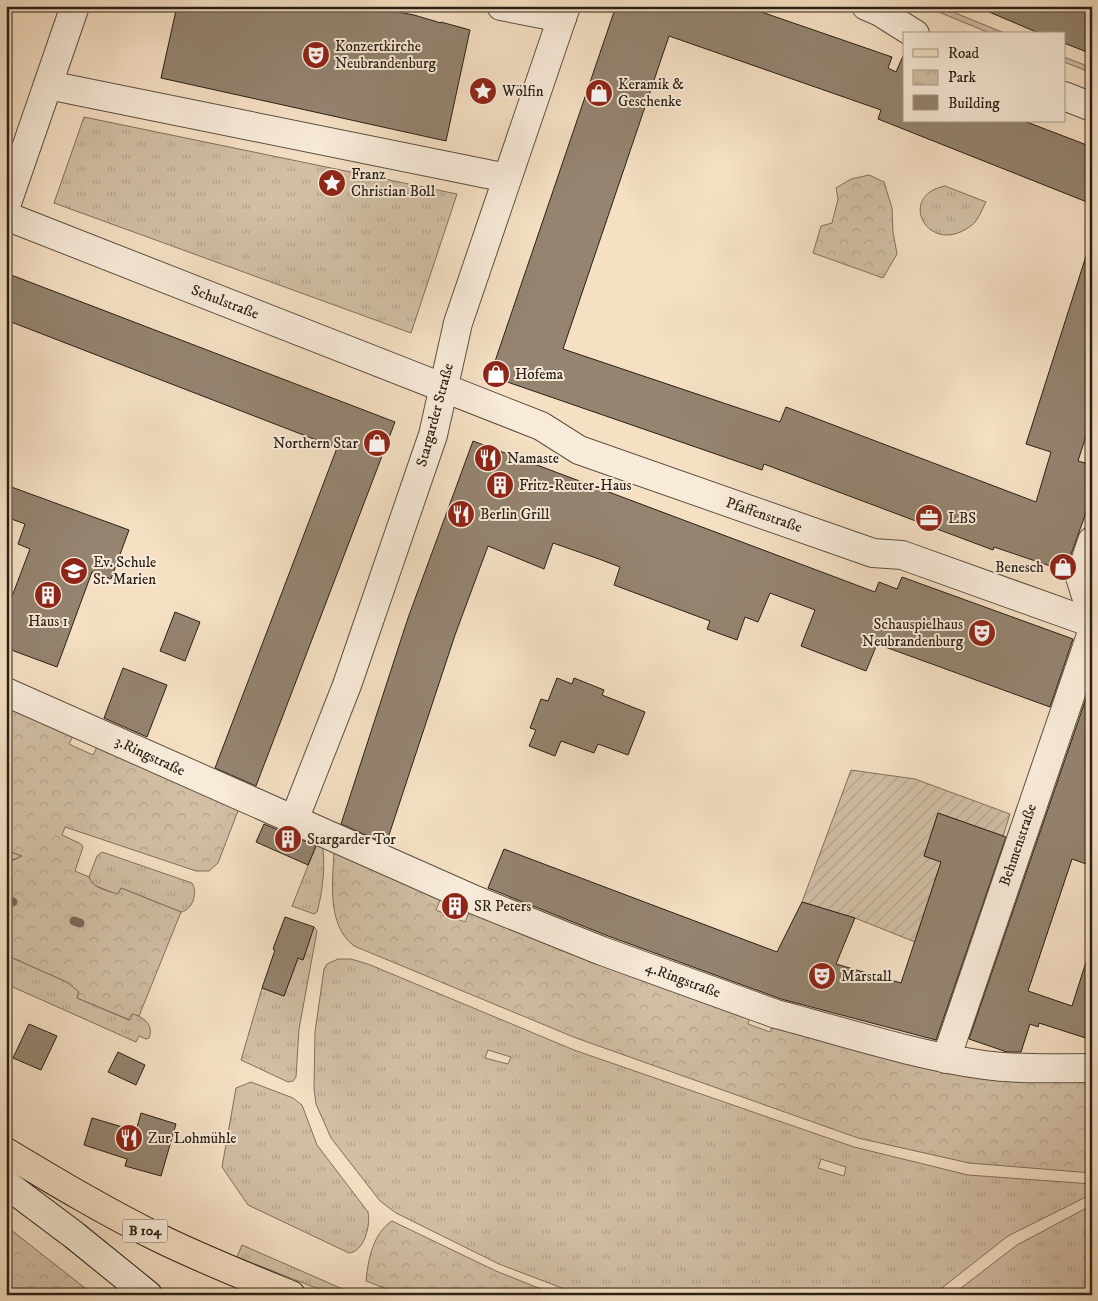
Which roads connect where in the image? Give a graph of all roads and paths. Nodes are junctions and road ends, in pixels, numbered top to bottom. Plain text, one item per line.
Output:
1 (75, 6) edge
2 (500, 6) edge
3 (866, 6) edge
4 (564, 12) edge
5 (912, 32) edge
6 (48, 85) junction
7 (1066, 97) edge
8 (1092, 107) edge
9 (507, 178) junction
10 (6, 206) edge
11 (6, 216) edge
12 (443, 388) junction
13 (1092, 540) edge
14 (1088, 589) edge
15 (1092, 615) edge
16 (1092, 623) edge
17 (1092, 632) edge
18 (6, 692) edge
19 (294, 820) junction
20 (946, 1059) junction
21 (1092, 1068) edge
22 (6, 1152) edge
23 (6, 1184) edge
24 (148, 1295) edge
25 (291, 1295) edge

1 - 6 street
2 - 4 street
3 - 5 street
4 - 9 street, Stargarder Straße
6 - 9 street
6 - 10 street
7 - 8 street
9 - 12 street, Stargarder Straße
11 - 12 street, Schulstraße
12 - 16 street, Pfaffenstraße
12 - 19 street, Stargarder Straße
13 - 14 street
14 - 15 street
17 - 20 street, Behmenstraße
18 - 19 street, 3.Ringstraße
19 - 20 street, 4.Ringstraße
20 - 21 street, 4.Ringstraße
22 - 25 main road, B 104
23 - 24 street

